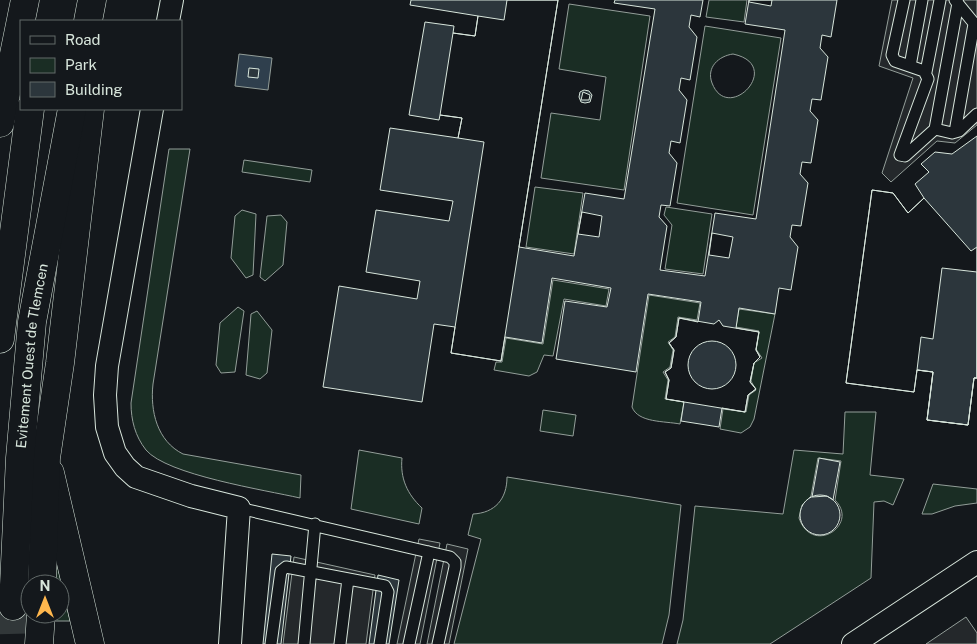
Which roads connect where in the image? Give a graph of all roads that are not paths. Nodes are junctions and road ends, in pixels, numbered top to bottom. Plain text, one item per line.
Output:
1 (25, 0) edge
2 (40, 0) edge
3 (92, 0) edge
4 (100, 0) edge
5 (172, 0) edge
6 (904, 0) edge
7 (922, 0) edge
8 (940, 0) edge
9 (957, 2) edge
10 (21, 20) edge
11 (38, 20) edge
12 (88, 20) edge
13 (98, 20) edge
14 (168, 20) edge
15 (20, 25) edge
16 (976, 26) edge
17 (910, 66) junction
18 (926, 72) junction
19 (30, 110) edge
20 (72, 110) edge
21 (90, 110) edge
22 (152, 110) edge
23 (977, 114) edge
24 (0, 123) edge
25 (935, 129) junction
26 (955, 132) junction
27 (0, 339) edge
28 (46, 458) junction
29 (239, 508) junction
30 (315, 524) junction
31 (429, 552) junction
32 (977, 562) edge
33 (311, 572) junction
34 (42, 574) edge
35 (348, 579) junction
36 (13, 606) tunnel mouth
37 (40, 624) edge
38 (39, 644) edge
39 (90, 644) edge
40 (230, 644) edge
41 (271, 644) edge
42 (304, 644) edge
43 (340, 644) edge
44 (380, 644) edge
45 (409, 644) edge
46 (438, 644) edge
47 (853, 644) edge

1 - 10 main road
2 - 11 main road
3 - 12 main road
4 - 13 main road
5 - 14 street
6 - 17 lane
7 - 17 lane
8 - 18 lane
9 - 16 lane
9 - 25 lane
15 - 24 main road
16 - 26 lane
17 - 18 lane
18 - 25 lane
19 - 27 main road
20 - 36 main road, Evitement Ouest de Tlemcen
21 - 28 main road
22 - 29 street
23 - 26 lane
25 - 26 lane
28 - 34 main road
28 - 39 main road
29 - 30 lane
29 - 40 street
30 - 31 lane
30 - 33 lane
31 - 45 lane
31 - 46 lane
32 - 47 street
33 - 35 lane
33 - 41 lane
33 - 42 lane
35 - 43 lane
35 - 44 lane
37 - 38 main road

